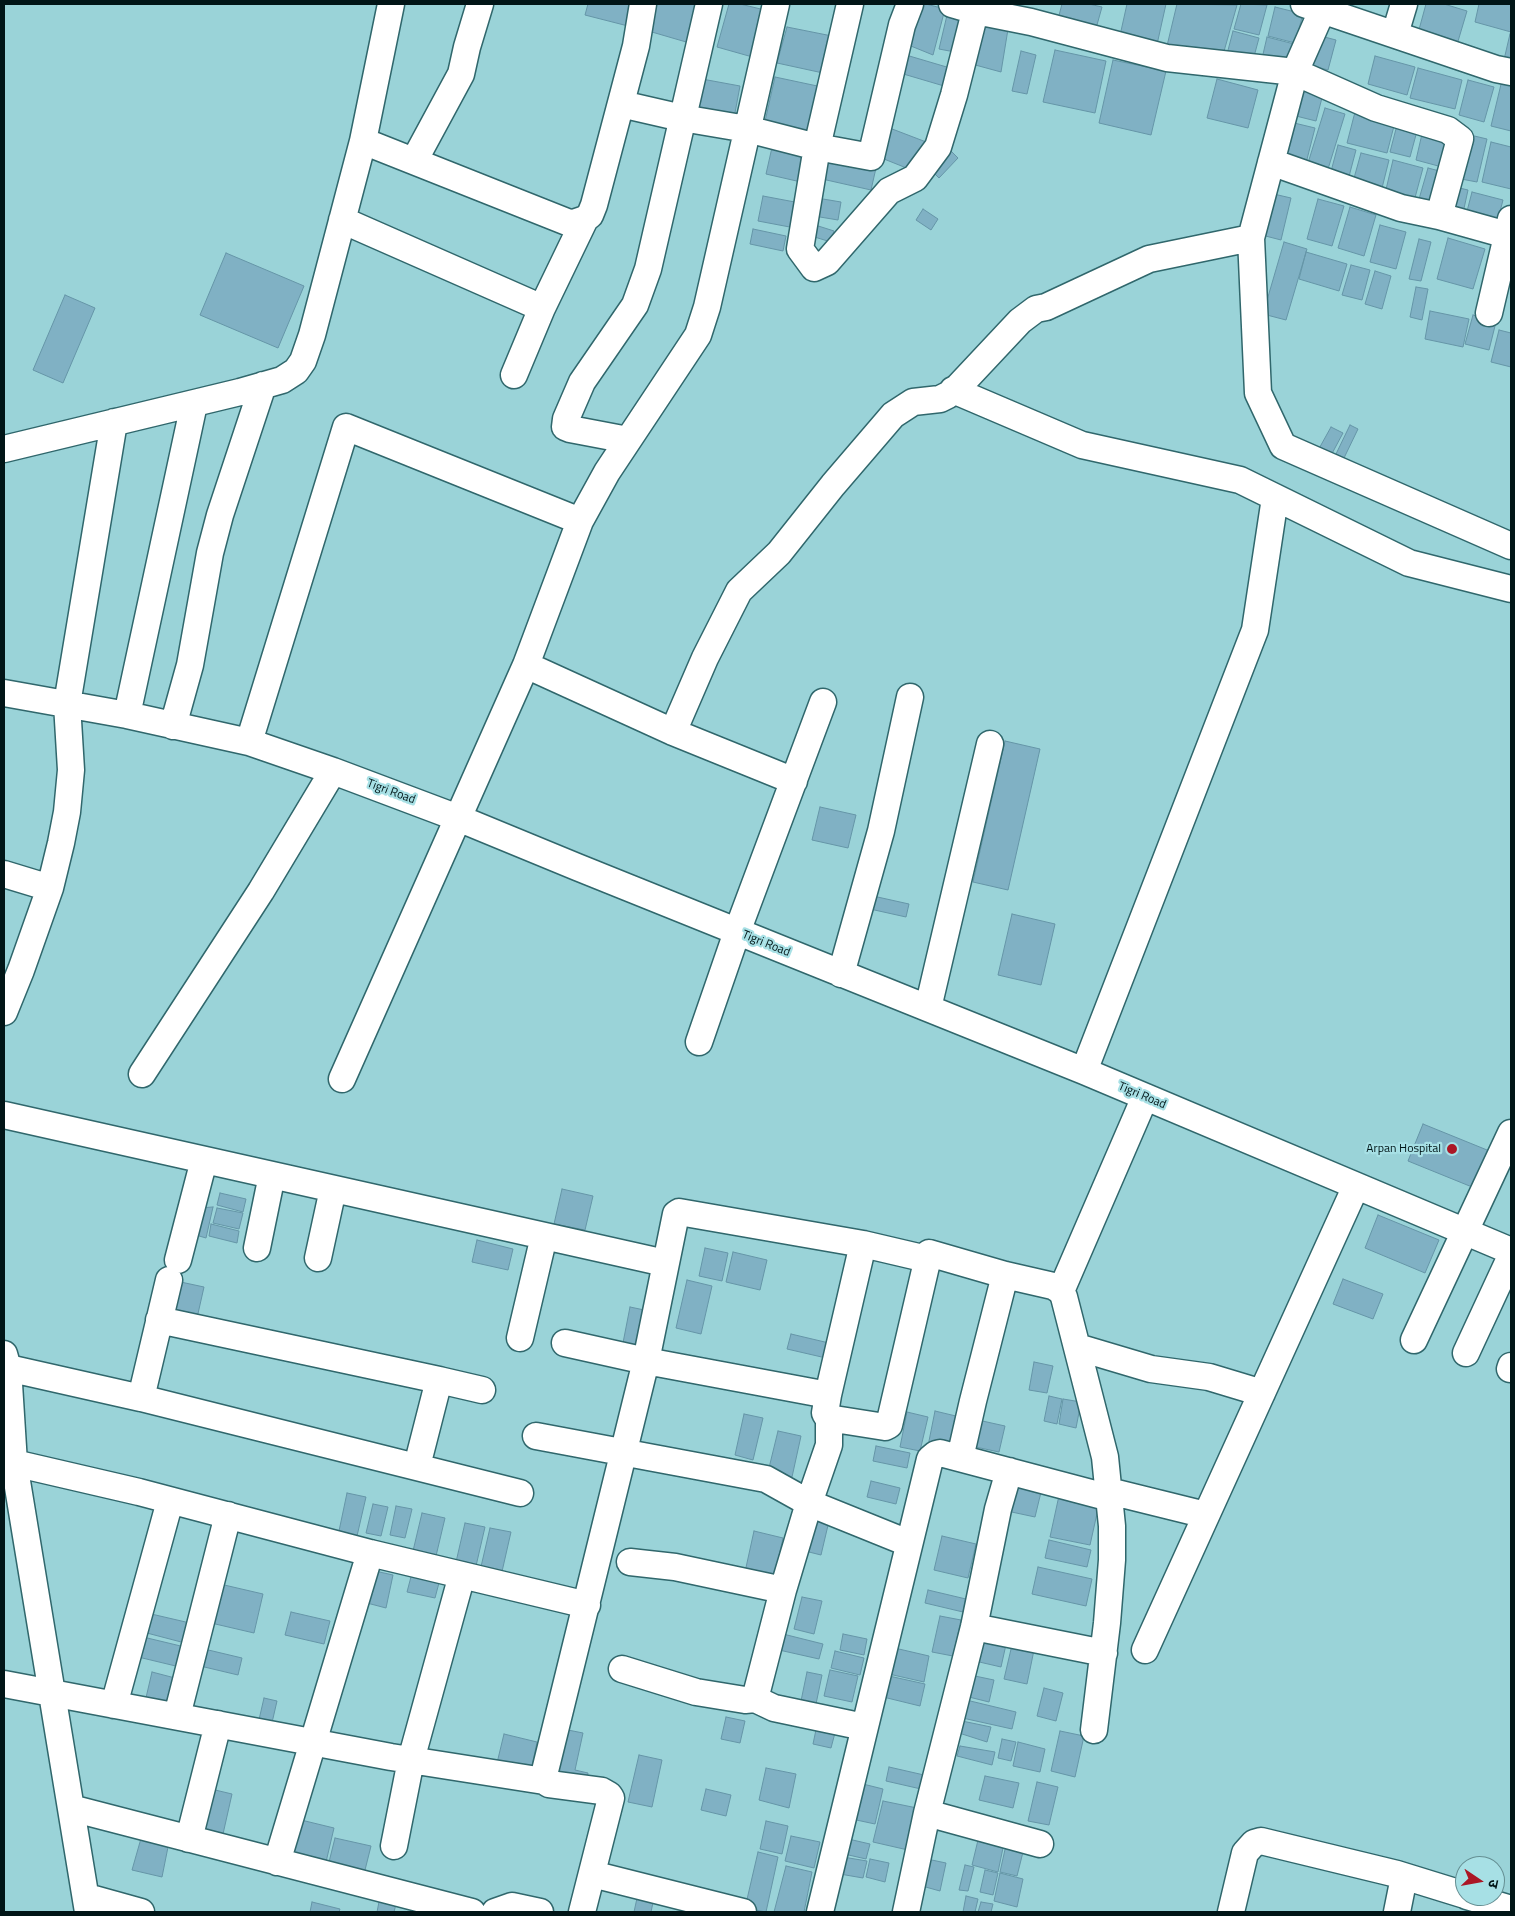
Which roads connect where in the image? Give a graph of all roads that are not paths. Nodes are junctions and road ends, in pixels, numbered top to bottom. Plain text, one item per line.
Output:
1 (391, 4) edge
2 (480, 4) edge
3 (644, 4) edge
4 (708, 4) edge
5 (776, 4) edge
6 (850, 4) edge
7 (910, 4) edge
8 (1404, 4) edge
9 (968, 6) edge
10 (1317, 6) edge
11 (1034, 13) edge
12 (1394, 34) junction
13 (1295, 72) junction
14 (1511, 72) edge
15 (621, 104) junction
16 (682, 118) junction
17 (748, 129) junction
18 (363, 141) junction
19 (817, 147) junction
20 (414, 161) junction
21 (1271, 162) junction
22 (1439, 216) junction
23 (585, 219) junction
24 (342, 220) junction
25 (1509, 227) edge
26 (1251, 238) junction
27 (542, 308) junction
28 (1489, 313) dead end
29 (514, 375) dead end
30 (263, 385) junction
31 (953, 390) junction
32 (194, 404) junction
33 (114, 422) junction
34 (628, 440) junction
35 (4, 449) edge
36 (1275, 498) junction
37 (580, 521) junction
38 (1511, 546) edge
39 (1511, 589) edge
40 (526, 666) junction
41 (4, 693) edge
42 (910, 697) dead end
43 (823, 702) dead end
44 (67, 704) junction
45 (127, 715) junction
46 (173, 726) junction
47 (672, 732) junction
48 (249, 742) junction
49 (990, 744) dead end
50 (333, 771) junction
51 (794, 781) junction
52 (458, 818) junction
53 (4, 874) edge
54 (50, 888) junction
55 (737, 932) junction
56 (841, 974) junction
57 (928, 1008) junction
58 (4, 1012) edge
59 (699, 1042) dead end
60 (1084, 1071) junction
61 (142, 1074) dead end
62 (342, 1079) dead end
63 (1145, 1097) junction
64 (4, 1115) edge
65 (1511, 1133) edge
66 (204, 1160) junction
67 (272, 1175) junction
68 (1356, 1186) junction
69 (333, 1189) junction
70 (1465, 1230) junction
71 (544, 1236) junction
72 (863, 1244) junction
73 (257, 1248) dead end
74 (1511, 1250) edge
75 (1511, 1256) edge
76 (318, 1258) dead end
77 (927, 1259) junction
78 (665, 1263) junction
79 (1005, 1275) junction
80 (1061, 1291) junction
81 (159, 1320) junction
82 (520, 1338) dead end
83 (1414, 1340) dead end
84 (565, 1343) dead end
85 (1077, 1348) junction
86 (1466, 1353) dead end
87 (6, 1361) edge
88 (646, 1361) junction
89 (439, 1380) junction
90 (482, 1390) dead end
91 (1262, 1392) junction
92 (141, 1398) junction
93 (828, 1407) junction
94 (536, 1436) dead end
95 (624, 1453) junction
96 (960, 1458) junction
97 (14, 1463) junction
98 (418, 1466) junction
99 (1009, 1471) junction
100 (520, 1493) dead end
101 (1109, 1494) junction
102 (170, 1501) junction
103 (809, 1503) junction
104 (228, 1515) junction
105 (1206, 1516) junction
106 (14, 1525) edge
107 (908, 1542) junction
108 (370, 1553) junction
109 (630, 1562) dead end
110 (462, 1575) junction
111 (783, 1590) junction
112 (587, 1605) junction
113 (974, 1627) junction
114 (1145, 1650) dead end
115 (1104, 1653) junction
116 (622, 1670) dead end
117 (4, 1684) edge
118 (52, 1692) junction
119 (755, 1700) junction
120 (114, 1705) junction
121 (177, 1716) junction
122 (218, 1724) junction
123 (864, 1727) junction
124 (1094, 1730) dead end
125 (314, 1741) junction
126 (410, 1760) junction
127 (544, 1781) junction
128 (71, 1808) junction
129 (927, 1813) junction
130 (189, 1839) junction
131 (1040, 1844) dead end
132 (394, 1846) dead end
133 (276, 1862) junction
134 (592, 1874) junction
135 (1404, 1877) junction
136 (1455, 1893) edge
137 (88, 1905) edge
138 (141, 1912) edge
139 (472, 1912) edge
140 (495, 1912) edge
141 (540, 1912) edge
142 (582, 1912) edge
143 (743, 1912) edge
144 (820, 1912) edge
145 (906, 1912) edge
146 (1231, 1912) edge
147 (1397, 1912) edge

1 - 18 street
2 - 20 street
3 - 15 street
4 - 16 street
5 - 17 street
6 - 19 street
7 - 19 street
8 - 12 street
9 - 11 street
9 - 19 street
10 - 12 street
10 - 13 street
11 - 13 street
12 - 14 street
13 - 21 street
13 - 22 street
15 - 16 street
15 - 23 street
16 - 17 street
16 - 34 street
17 - 19 street
17 - 34 street
18 - 20 street
18 - 24 street
20 - 23 street
21 - 22 street
21 - 26 street
22 - 25 street
23 - 27 street
24 - 27 street
24 - 30 street
25 - 28 street
26 - 31 street
26 - 38 street
27 - 29 street
30 - 32 street
30 - 46 street
31 - 36 street
31 - 47 street
32 - 33 street
32 - 45 street
33 - 35 street
33 - 44 street
34 - 37 street
36 - 39 street
36 - 60 street
37 - 40 street
37 - 48 street
40 - 47 street
40 - 52 street
41 - 44 street, Tigri Road
42 - 56 street
43 - 51 street
44 - 45 street, Tigri Road
44 - 54 street
45 - 46 street, Tigri Road
46 - 48 street, Tigri Road
47 - 51 street
48 - 50 street, Tigri Road
49 - 57 street
50 - 52 street, Tigri Road
50 - 61 street
51 - 55 street
52 - 55 street, Tigri Road
52 - 62 street
53 - 54 street
54 - 58 street
55 - 56 street, Tigri Road
55 - 59 street
56 - 57 street, Tigri Road
57 - 60 street, Tigri Road
60 - 63 street, Tigri Road
63 - 68 street, Tigri Road
63 - 80 street
64 - 66 street
65 - 70 street
66 - 67 street
66 - 81 street
67 - 69 street
67 - 73 street
68 - 70 street, Tigri Road
68 - 91 street
69 - 71 street
69 - 76 street
70 - 74 street, Tigri Road
70 - 83 street
71 - 78 street
71 - 82 street
72 - 77 street
72 - 78 street
72 - 93 street
75 - 86 street
77 - 79 street
77 - 93 street
78 - 88 street
79 - 80 street
79 - 96 street
80 - 85 street
81 - 89 street
81 - 92 street
84 - 88 street
85 - 91 street
85 - 101 street
87 - 92 street
87 - 97 street
88 - 93 street
88 - 95 street
89 - 90 street
89 - 98 street
91 - 105 street
92 - 98 street
93 - 103 street
94 - 95 street
95 - 103 street
95 - 112 street
96 - 99 street
96 - 107 street
97 - 102 street
97 - 106 street
98 - 100 street
99 - 101 street
99 - 113 street
101 - 105 street
101 - 115 street
102 - 104 street
102 - 120 street
103 - 107 street
103 - 111 street
104 - 108 street
104 - 121 street
105 - 114 street
106 - 118 street
107 - 123 street
108 - 110 street
108 - 125 street
109 - 111 street
110 - 112 street
110 - 126 street
111 - 119 street
112 - 127 street
113 - 115 street
113 - 129 street
115 - 124 street
116 - 119 street
117 - 118 street
118 - 120 street
118 - 128 street
119 - 123 street
120 - 121 street
121 - 122 street
122 - 125 street
122 - 130 street
123 - 144 street
125 - 126 street
125 - 133 street
126 - 127 street
126 - 132 street
127 - 134 street
128 - 130 street
128 - 137 street
129 - 131 street
129 - 145 street
130 - 133 street
133 - 139 street
134 - 142 street
134 - 143 street
135 - 136 street
135 - 146 street
135 - 147 street
137 - 138 street
140 - 141 street

